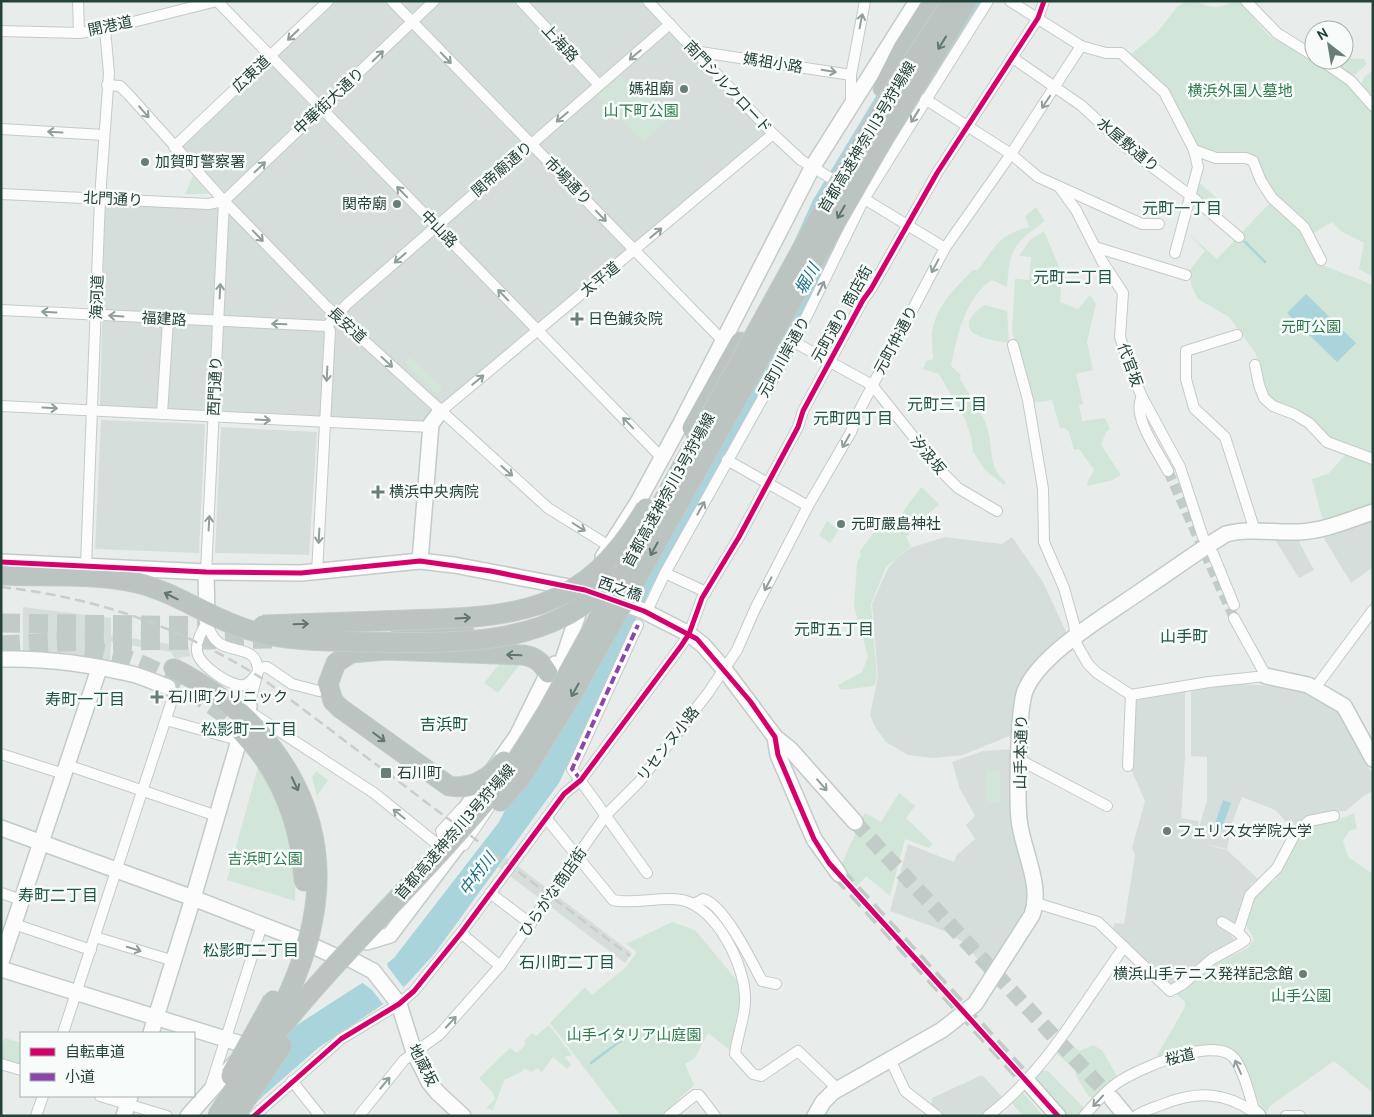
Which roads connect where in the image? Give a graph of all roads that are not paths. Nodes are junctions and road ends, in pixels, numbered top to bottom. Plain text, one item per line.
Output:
1 (78, 1) edge
2 (217, 1) edge
3 (328, 1) edge
4 (392, 1) edge
5 (434, 1) edge
6 (521, 1) edge
7 (648, 1) edge
8 (865, 1) edge
9 (917, 1) edge
10 (933, 1) edge
11 (940, 1) edge
12 (952, 1) edge
13 (968, 1) edge
14 (988, 1) edge
15 (1010, 1) edge
16 (1044, 1) edge
17 (1246, 1) edge
18 (657, 5) edge
19 (1038, 18) junction
20 (412, 22) junction
21 (670, 24) junction
22 (105, 29) junction
23 (1, 31) edge
24 (79, 33) junction
25 (1081, 46) junction
26 (1304, 50) edge
27 (694, 51) junction
28 (271, 56) junction
29 (1013, 58) junction
30 (1335, 70) edge
31 (851, 75) junction
32 (107, 85) junction
33 (599, 85) junction
34 (1056, 87) junction
35 (882, 88) junction
36 (926, 99) junction
37 (852, 106) junction
38 (1373, 106) edge
39 (321, 108) junction
40 (967, 126) junction
41 (1, 129) edge
42 (772, 134) junction
43 (104, 135) junction
44 (531, 143) junction
45 (174, 147) junction
46 (1194, 150) junction
47 (1011, 154) junction
48 (813, 166) junction
49 (1060, 188) junction
50 (1, 194) edge
51 (1191, 196) junction
52 (100, 198) junction
53 (863, 198) junction
54 (224, 200) junction
55 (906, 224) junction
56 (1159, 224) dead end
57 (436, 226) junction
58 (1239, 237) dead end
59 (1095, 247) junction
60 (945, 248) junction
61 (635, 250) junction
62 (1174, 253) dead end
63 (1321, 260) dead end
64 (1186, 275) dead end
65 (1, 310) edge
66 (96, 315) junction
67 (336, 315) junction
68 (168, 320) junction
69 (218, 322) junction
70 (327, 326) junction
71 (537, 330) junction
72 (1236, 335) dead end
73 (723, 341) junction
74 (794, 342) junction
75 (1013, 345) dead end
76 (763, 353) junction
77 (830, 361) junction
78 (1255, 365) dead end
79 (872, 385) junction
80 (1142, 398) junction
81 (1, 406) edge
82 (92, 410) junction
83 (441, 411) junction
84 (162, 414) junction
85 (214, 417) junction
86 (325, 423) junction
87 (431, 427) junction
88 (662, 458) junction
89 (1373, 459) edge
90 (727, 460) junction
91 (1168, 471) tunnel mouth
92 (768, 482) junction
93 (808, 506) junction
94 (997, 511) dead end
95 (1373, 512) edge
96 (1255, 531) junction
97 (609, 546) junction
98 (1208, 546) junction
99 (420, 561) junction
100 (1, 562) edge
101 (86, 565) junction
102 (206, 572) junction
103 (317, 573) junction
104 (664, 573) junction
105 (1, 575) edge
106 (612, 577) junction
107 (585, 590) junction
108 (706, 592) junction
109 (601, 605) junction
110 (1234, 605) dead end
111 (1373, 610) edge
112 (643, 616) junction
113 (1234, 618) tunnel mouth
114 (212, 628) junction
115 (401, 633) dead end
116 (689, 634) junction
117 (1074, 637) junction
118 (198, 644) junction
119 (737, 650) joint
120 (566, 651) junction
121 (1, 659) edge
122 (99, 669) junction
123 (724, 669) junction
124 (258, 670) junction
125 (548, 673) junction
126 (1266, 676) junction
127 (171, 677) junction
128 (233, 684) junction
129 (1315, 688) junction
130 (319, 691) dead end
131 (1131, 695) junction
132 (248, 708) junction
133 (227, 716) tunnel mouth
134 (166, 720) junction
135 (775, 737) junction
136 (238, 740) junction
137 (1, 754) edge
138 (1373, 759) edge
139 (1020, 760) junction
140 (1128, 766) dead end
141 (65, 769) junction
142 (580, 780) junction
143 (144, 791) junction
144 (1107, 806) dead end
145 (606, 815) junction
146 (217, 816) junction
147 (1334, 816) dead end
148 (546, 818) junction
149 (855, 822) tunnel mouth
150 (1, 828) edge
151 (440, 841) junction
152 (41, 844) junction
153 (577, 858) junction
154 (117, 869) junction
155 (647, 873) dead end
156 (838, 874) tunnel mouth
157 (1, 893) edge
158 (490, 893) junction
159 (193, 898) junction
160 (22, 900) junction
161 (694, 904) junction
162 (1036, 904) junction
163 (1098, 922) junction
164 (1222, 922) dead end
165 (14, 924) junction
166 (262, 924) junction
167 (531, 924) junction
168 (1114, 926) dead end
169 (1238, 932) junction
170 (461, 933) junction
171 (95, 937) junction
172 (367, 942) junction
173 (1124, 946) junction
174 (91, 950) junction
175 (352, 960) junction
176 (174, 961) junction
177 (1, 962) edge
178 (500, 966) junction
179 (1, 969) edge
180 (776, 984) dead end
181 (77, 993) junction
182 (396, 1000) junction
183 (156, 1017) junction
184 (63, 1032) edge
185 (151, 1032) edge
186 (225, 1038) junction
187 (251, 1047) junction
188 (414, 1052) junction
189 (891, 1061) junction
190 (1, 1064) edge
191 (20, 1070) edge
192 (292, 1081) junction
193 (1028, 1082) tunnel mouth
194 (838, 1089) junction
195 (209, 1090) junction
196 (43, 1097) edge
197 (103, 1097) edge
198 (1112, 1099) tunnel mouth
199 (127, 1105) edge
200 (1256, 1115) edge
201 (36, 1116) edge
202 (167, 1116) edge
203 (188, 1116) edge
204 (207, 1116) edge
205 (217, 1116) edge
206 (226, 1116) edge
207 (235, 1116) edge
208 (254, 1116) edge
209 (320, 1116) edge
210 (359, 1116) edge
211 (463, 1116) edge
212 (669, 1116) edge
213 (715, 1116) edge
214 (815, 1116) edge
215 (937, 1116) edge
216 (988, 1116) edge
217 (1058, 1116) edge
218 (1084, 1116) edge
219 (1126, 1116) edge
220 (1136, 1116) edge
221 (1286, 1116) edge
222 (1300, 1116) edge

1 - 24 street
2 - 22 street, 開港道
2 - 28 street, 中山路
3 -> 28 street, 広東道
4 - 20 street, 市場通り
5 - 20 street, 中華街大通り
6 - 33 street, 上海路
7 - 18 street, 南門シルクロード
31 -> 8 street
9 - 37 street
10 - 35 highway
11 - 35 highway
12 - 109 highway, 首都高速神奈川3号狩場線, bridge
13 -> 76 highway, 首都高速神奈川3号狩場線, bridge
14 - 36 street, 元町川岸通り
15 - 19 street
16 - 19 street, 元町通り 商店街
17 - 26 street
18 - 21 street, 南門シルクロード
19 - 25 street
19 - 29 street, 元町通り 商店街
39 -> 20 street, 中華街大通り
20 -> 44 street, 市場通り
21 - 27 street, 南門シルクロード
21 -> 33 street, 関帝廟通り
22 - 24 street, 開港道
22 - 32 street, 海河道
23 - 24 street, 開港道
25 - 34 street, 元町仲通り
25 - 46 street
27 -> 31 street, 媽祖小路
27 - 42 street, 南門シルクロード
28 - 39 street, 中山路
28 - 45 street, 広東道
29 - 34 street, 水屋敷通り
29 - 40 street, 元町通り 商店街
30 - 38 street
31 - 37 street
32 - 43 street, 海河道
32 -> 45 street, 長安道
33 -> 44 street, 関帝廟通り
34 -> 47 street, 元町仲通り
34 - 51 street, 水屋敷通り
114 -> 35 highway, bridge
36 - 40 street
36 -> 53 street, 元町川岸通り
37 - 48 street
54 -> 39 street, 中華街大通り
57 -> 39 street, 中山路
40 - 47 street
40 - 55 street, 元町通り 商店街
43 -> 41 street
42 - 48 street, 南門シルクロード
61 -> 42 street, 太平道
43 - 52 street, 海河道
44 - 57 street, 関帝廟通り
44 -> 61 street, 市場通り
45 - 54 street, 長安道
46 - 51 street
46 - 63 street
47 - 49 street
47 - 60 street, 元町仲通り
48 - 53 street, 南門シルクロード, bridge
48 - 73 street
49 - 56 street
49 - 59 street, 代官坂
50 - 52 street, 北門通り
51 - 58 street, 水屋敷通り
51 - 62 street
52 - 54 street, 北門通り
52 - 66 street, 海河道
53 - 55 street, 南門シルクロード
74 -> 53 street, 元町川岸通り
54 -> 67 street, 長安道
69 -> 54 street, 西門通り
55 - 60 street, 南門シルクロード
55 - 77 street, 元町通り 商店街
57 -> 67 street, 関帝廟通り
71 -> 57 street, 中山路
59 - 64 street
59 - 80 street, 代官坂
60 -> 79 street, 元町仲通り
61 - 71 street, 太平道
61 - 73 street, 市場通り
66 -> 65 street, 福建路
68 -> 66 street, 福建路
66 - 82 street, 海河道
67 - 70 street, 関帝廟通り
67 -> 83 street, 長安道
68 - 69 street, 福建路
68 - 84 street
70 -> 69 street, 福建路
69 - 85 street, 西門通り
70 -> 86 street
83 -> 71 street, 太平道
88 -> 71 street, 中山路
72 - 96 street
73 - 88 street
74 - 77 street
74 - 90 street, 元町川岸通り
75 - 117 street
76 - 106 highway, bridge
76 -> 207 highway, 首都高速神奈川3号狩場線, bridge
77 - 79 street
77 - 92 street, 元町通り 商店街
78 - 89 street
79 -> 93 street, 元町仲通り
79 - 94 street, 汐汲坂
80 - 91 street
80 - 98 street, 代官坂
81 -> 82 street
82 - 84 street
82 - 101 street, 海河道
83 - 87 street, 太平道
83 -> 97 street, 長安道
84 - 85 street
85 -> 86 street
102 -> 85 street, 西門通り
86 - 87 street
86 -> 103 street
87 - 99 street
88 - 97 street
90 - 92 street
104 -> 90 street, 元町川岸通り
92 - 93 street
92 - 108 street, 元町通り 商店街
93 -> 119 street, 元町仲通り
95 - 96 street, 山手本通り
96 - 98 street, 山手本通り
97 - 107 street
98 - 110 street, 代官坂
98 - 117 street, 山手本通り
99 - 103 street, 西之橋
99 - 107 street, 西之橋
100 - 101 street, 西之橋
101 - 102 street, 西之橋
102 - 103 street, 西之橋
102 - 114 street
104 - 108 street
104 - 112 street, 元町川岸通り
106 -> 105 highway, bridge
106 - 115 highway, bridge
107 - 109 street, 西之橋
107 - 120 street
108 - 116 street, 元町通り 商店街
109 - 112 street, 西之橋, bridge
125 -> 109 highway, bridge
109 - 205 highway, 首都高速神奈川3号狩場線, bridge
111 - 129 street
112 - 116 street, 西之橋
112 - 142 street, 元町川岸通り
113 - 126 street
114 - 118 street
114 - 118 street
114 - 124 street
116 - 123 street, 西之橋
116 - 142 street, 元町通り 商店街
117 - 131 street
117 - 139 street, 山手本通り
118 - 128 street
119 - 123 street, リセンヌ小路
120 - 125 street
120 - 172 street
121 - 122 street
122 - 127 street
122 - 141 street
123 - 135 street, 西之橋
123 - 145 street, リセンヌ小路
124 - 128 street
124 - 130 street
124 - 132 street
125 - 151 street
126 - 129 street
126 - 131 street
127 - 134 street
127 -> 206 highway, bridge
128 - 132 street
129 - 138 street
131 - 140 street
132 - 136 street
151 -> 132 street
133 - 204 highway, bridge
134 - 136 street
134 - 143 street
135 -> 149 street
135 - 156 street
136 - 146 street
137 - 141 street
139 - 144 street
139 - 162 street, 山手本通り
141 - 143 street
141 - 152 street
142 - 145 street
142 - 148 street, 元町通り 商店街
143 - 146 street
143 - 154 street
145 - 153 street, ひらがな商店街
145 - 155 street
146 - 159 street
147 - 169 street
148 - 153 street
148 - 158 street, 元町通り 商店街
150 - 152 street
151 - 172 street
152 - 154 street
152 - 160 street
153 - 161 street
153 - 167 street, ひらがな商店街
154 - 159 street
154 - 171 street
157 - 160 street
158 - 167 street
158 - 170 street, 元町通り 商店街
159 - 166 street
159 - 176 street
160 - 165 street
161 - 180 street
161 - 194 street
162 - 163 street
162 - 189 street
163 - 168 street
163 - 173 street
164 - 169 street
165 - 174 street
165 - 177 street
166 - 175 street
166 - 186 street
167 - 178 street, ひらがな商店街
169 - 173 street
170 - 178 street
170 - 182 street, 元町通り 商店街
171 - 174 street
171 -> 176 street
172 - 175 street
173 - 216 street
174 - 181 street
175 - 182 street
175 - 187 street
176 - 183 street
188 -> 178 street, ひらがな商店街
179 - 181 street
181 - 183 street
181 - 184 street
182 - 188 street, 地蔵坂
182 - 192 street, 元町通り 商店街
183 - 185 street
183 - 186 street
186 - 187 street
186 - 195 street
187 - 195 street
210 -> 188 street, ひらがな商店街
188 - 211 street, 地蔵坂
189 - 194 street
189 - 215 street
190 - 191 street
192 - 208 street, 元町通り 商店街
192 - 209 street
193 - 217 street
194 - 214 street
195 - 203 street
196 - 201 street
197 - 199 street
198 - 219 street
199 - 202 street
200 -> 218 street, 桜道
200 - 220 street
212 - 213 street
221 - 222 street

